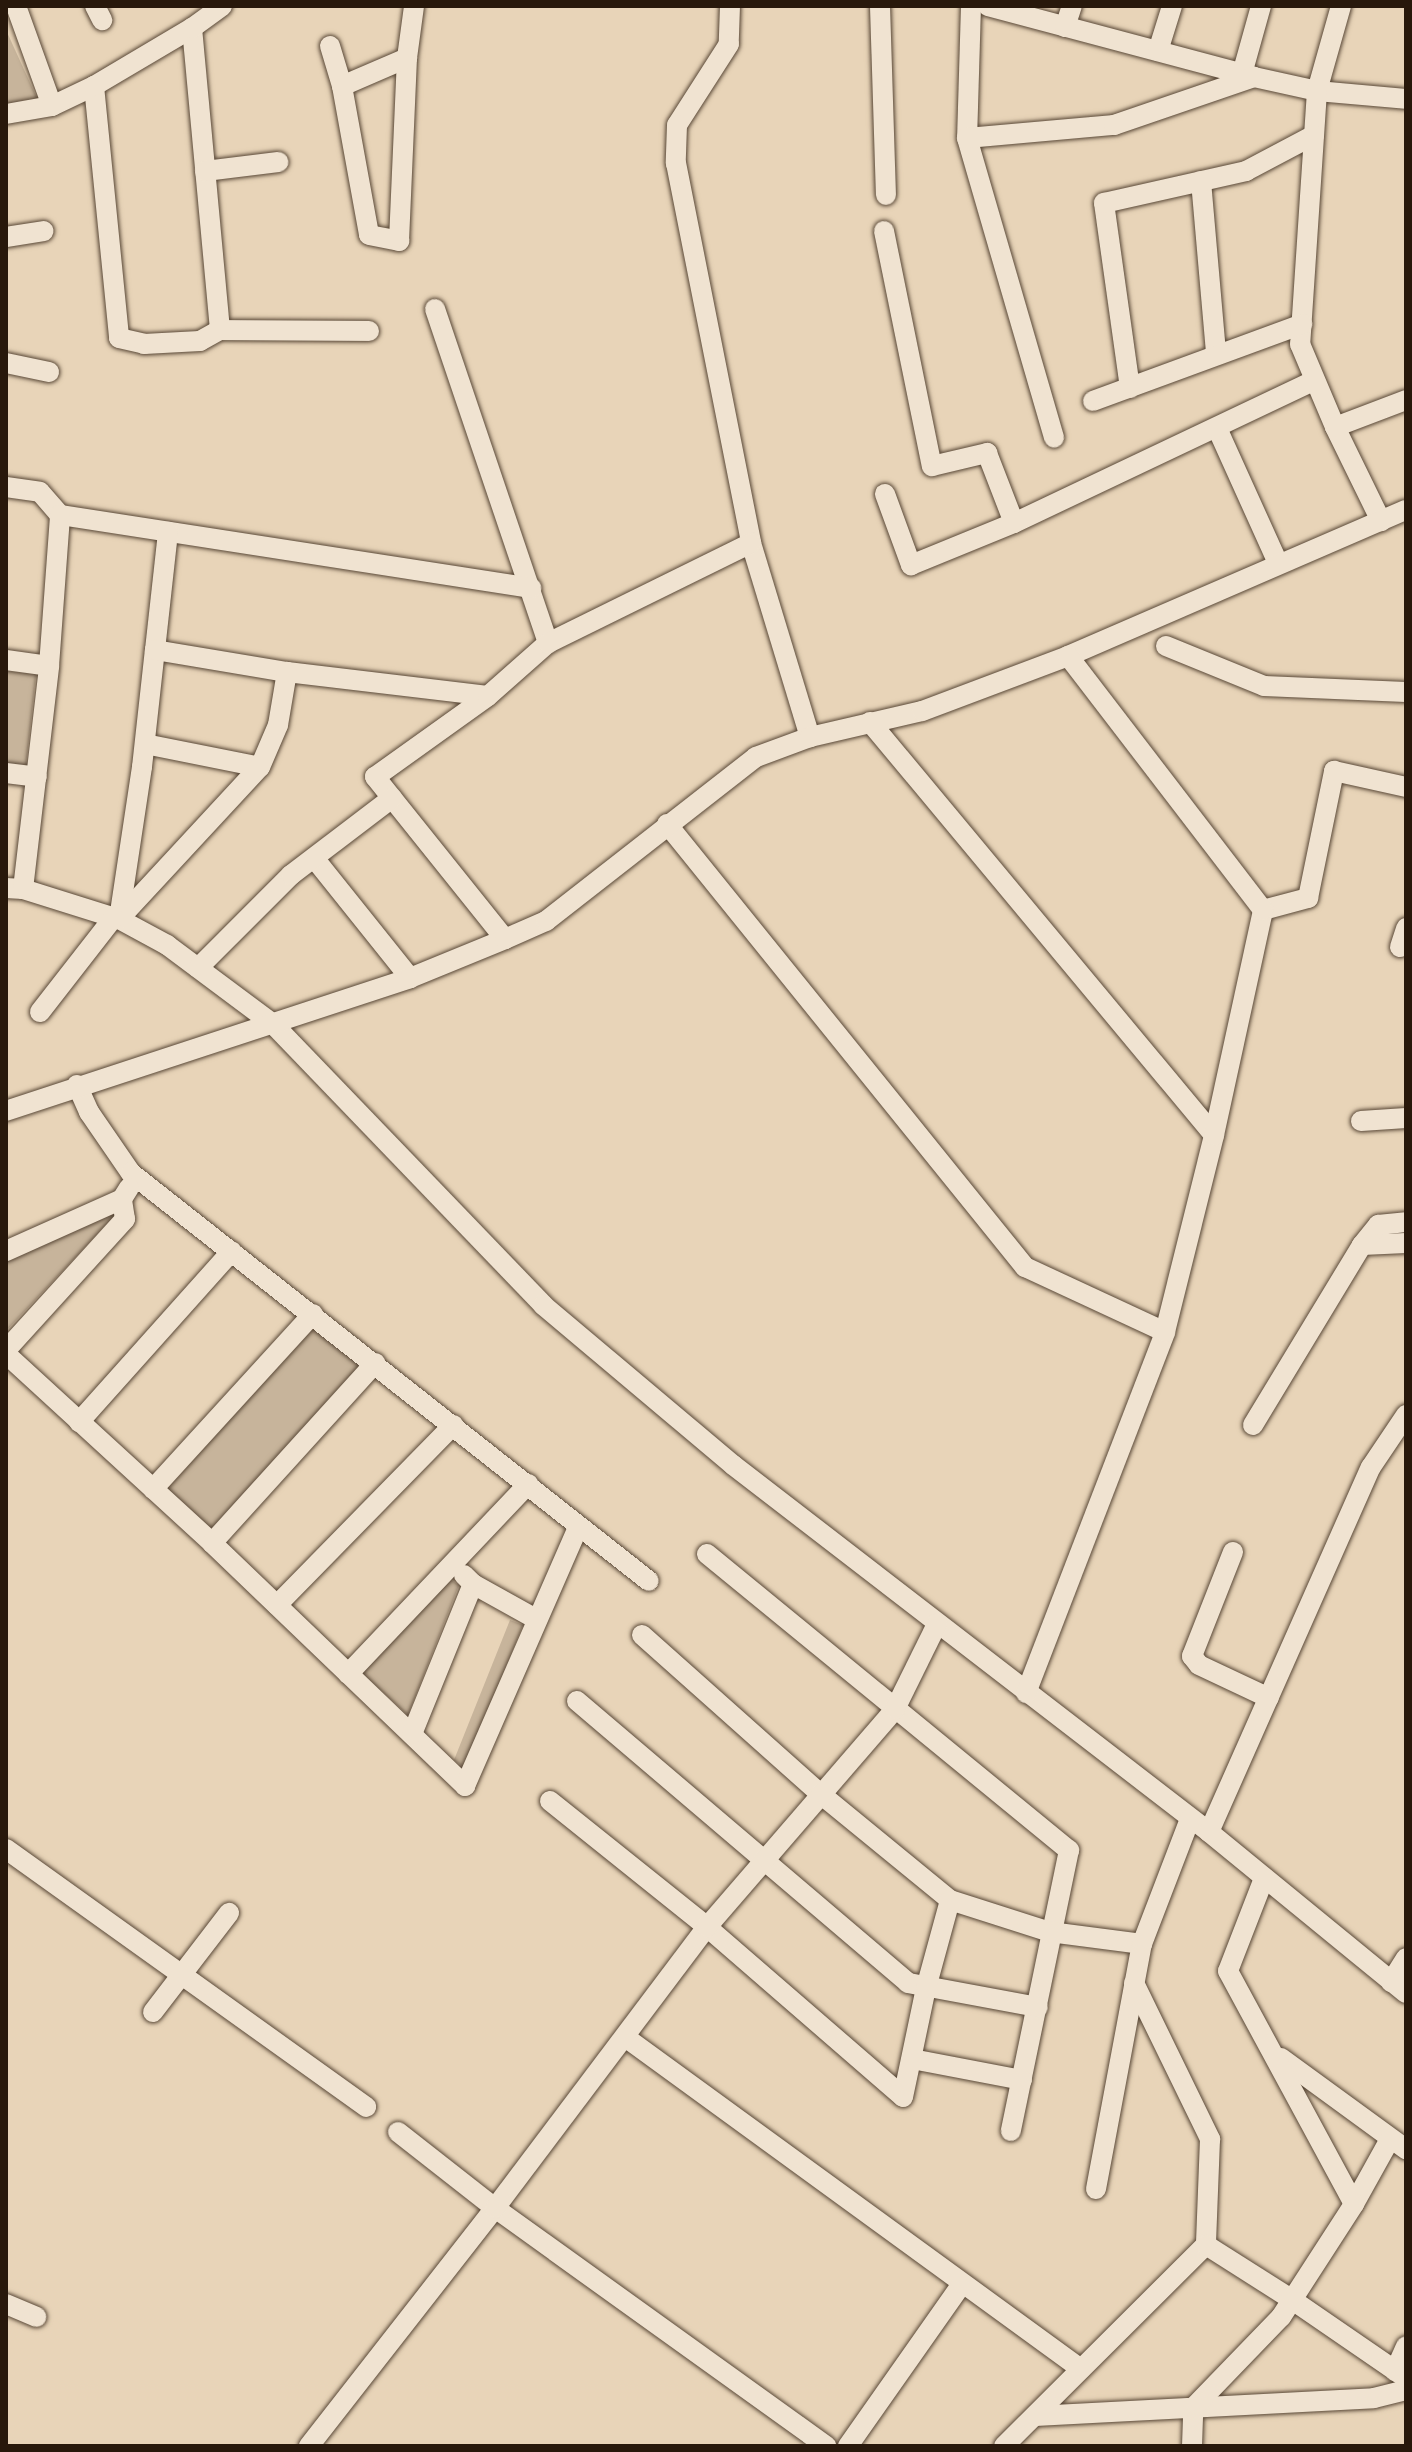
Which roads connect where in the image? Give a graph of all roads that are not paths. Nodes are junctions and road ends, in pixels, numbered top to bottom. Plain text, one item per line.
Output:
1 (16, 6) edge
2 (222, 6) edge
3 (414, 6) edge
4 (730, 6) edge
5 (880, 6) edge
6 (971, 6) edge
7 (988, 6) edge
8 (1072, 6) edge
9 (1172, 6) edge
10 (1261, 6) edge
11 (1341, 6) edge
12 (1065, 27) junction
13 (192, 28) junction
14 (330, 46) dead end
15 (1158, 51) junction
16 (407, 58) junction
17 (1248, 75) junction
18 (94, 86) junction
19 (342, 86) junction
20 (1317, 91) junction
21 (1406, 99) edge
22 (52, 106) junction
23 (6, 114) edge
24 (1314, 135) junction
25 (967, 138) junction
26 (278, 162) dead end
27 (205, 171) junction
28 (1201, 181) junction
29 (886, 195) dead end
30 (44, 231) dead end
31 (884, 231) dead end
32 (6, 237) edge
33 (435, 309) dead end
34 (1302, 324) junction
35 (220, 330) junction
36 (369, 331) dead end
37 (1216, 354) junction
38 (6, 363) edge
39 (49, 372) dead end
40 (1315, 380) junction
41 (1130, 388) junction
42 (1406, 400) edge
43 (1093, 401) dead end
44 (1335, 427) junction
45 (1217, 428) junction
46 (1054, 438) dead end
47 (6, 487) edge
48 (885, 494) dead end
49 (1406, 510) edge
50 (60, 515) junction
51 (1381, 521) junction
52 (1014, 523) junction
53 (168, 532) junction
54 (751, 543) junction
55 (1278, 563) junction
56 (531, 588) junction
57 (548, 643) junction
58 (1166, 646) dead end
59 (155, 650) junction
60 (1068, 656) junction
61 (6, 660) edge
62 (49, 666) junction
63 (287, 672) junction
64 (1406, 692) edge
65 (488, 696) junction
66 (870, 722) junction
67 (810, 737) junction
68 (145, 744) junction
69 (260, 767) junction
70 (6, 773) edge
71 (37, 777) junction
72 (1406, 787) edge
73 (392, 798) junction
74 (667, 824) junction
75 (314, 858) junction
76 (15, 889) edge
77 (1263, 910) junction
78 (116, 918) junction
79 (505, 939) junction
80 (198, 968) junction
81 (410, 978) junction
82 (40, 1012) dead end
83 (273, 1024) junction
84 (77, 1085) junction
85 (10, 1104) edge
86 (1406, 1118) edge
87 (1361, 1121) dead end
88 (1214, 1135) junction
89 (137, 1177) junction
90 (122, 1199) junction
91 (1406, 1222) edge
92 (1406, 1243) edge
93 (1362, 1245) junction
94 (6, 1251) edge
95 (232, 1251) junction
96 (313, 1314) junction
97 (1165, 1332) junction
98 (6, 1352) edge
99 (375, 1363) junction
100 (1406, 1415) edge
101 (79, 1422) junction
102 (453, 1425) junction
103 (1253, 1425) dead end
104 (528, 1484) junction
105 (153, 1489) junction
106 (578, 1527) junction
107 (212, 1543) junction
108 (1233, 1552) dead end
109 (707, 1554) dead end
110 (453, 1563) junction
111 (649, 1581) dead end
112 (473, 1584) junction
113 (277, 1605) junction
114 (536, 1619) junction
115 (937, 1624) junction
116 (642, 1635) dead end
117 (348, 1674) junction
118 (1026, 1693) junction
119 (1269, 1698) junction
120 (577, 1701) dead end
121 (895, 1709) junction
122 (412, 1734) junction
123 (823, 1796) junction
124 (550, 1801) dead end
125 (1190, 1819) junction
126 (1209, 1832) junction
127 (6, 1849) edge
128 (765, 1864) junction
129 (1264, 1878) junction
130 (950, 1900) junction
131 (229, 1913) dead end
132 (707, 1927) junction
133 (1050, 1932) junction
134 (1142, 1944) junction
135 (1406, 1958) edge
136 (183, 1974) junction
137 (1134, 1983) junction
138 (926, 1988) junction
139 (1399, 1988) edge
140 (1038, 2007) junction
141 (153, 2012) dead end
142 (625, 2037) junction
143 (1275, 2053) junction
144 (912, 2059) junction
145 (1022, 2080) junction
146 (366, 2107) dead end
147 (1011, 2131) dead end
148 (398, 2132) dead end
149 (1398, 2144) edge
150 (1096, 2189) dead end
151 (1354, 2204) junction
152 (495, 2208) junction
153 (1206, 2245) junction
154 (962, 2284) junction
155 (1291, 2299) junction
156 (6, 2304) edge
157 (36, 2317) dead end
158 (1406, 2346) edge
159 (1081, 2369) junction
160 (1400, 2374) edge
161 (1406, 2390) edge
162 (1193, 2408) junction
163 (1035, 2416) junction
164 (309, 2446) edge
165 (826, 2446) edge
166 (848, 2446) edge
167 (1004, 2446) edge
168 (1192, 2446) edge

1 - 22 street
2 - 13 street
3 - 16 street
4 - 54 street
5 - 29 street
6 - 25 street
7 - 12 street
8 - 12 street
9 - 15 street
10 - 17 street
11 - 20 street
12 - 15 street
13 - 18 street
13 - 27 street
14 - 19 street
15 - 17 street
16 - 19 street
16 - 19 street
17 - 20 street
17 - 25 street
18 - 22 street
18 - 35 street
20 - 21 street
20 - 24 street
22 - 23 street
24 - 28 street
24 - 34 street
25 - 46 street
26 - 27 street
27 - 35 street
28 - 37 street
28 - 41 street
30 - 32 street
31 - 52 street
33 - 56 street
34 - 37 street
34 - 40 street
35 - 36 street
37 - 41 street
38 - 39 street
40 - 44 street
40 - 45 street
41 - 43 street
42 - 44 street
44 - 51 street
45 - 52 street
45 - 55 street
47 - 50 street
48 - 52 street
49 - 51 street
50 - 53 street
50 - 62 street
51 - 55 street
53 - 56 street
53 - 59 street
54 - 57 street
54 - 67 street
55 - 60 street
56 - 57 street
57 - 65 street
58 - 64 street
59 - 63 street
59 - 68 street
60 - 66 street
60 - 77 street
61 - 62 street
62 - 71 street
63 - 65 street
63 - 69 street
65 - 73 street
66 - 67 street
66 - 88 street
67 - 74 street
68 - 69 street
68 - 78 street
69 - 78 street
70 - 71 street
71 - 76 street
72 - 77 street
73 - 75 street
73 - 79 street
74 - 79 street
74 - 97 street
75 - 80 street
75 - 81 street
76 - 78 street
77 - 88 street
78 - 80 street
78 - 82 street
79 - 81 street
80 - 83 street
81 - 83 street
83 - 84 street
83 - 115 street
84 - 85 street
84 - 89 street
86 - 87 street
88 - 97 street
89 - 90 street
89 - 95 street
90 - 94 street
90 - 98 street
91 - 93 street
92 - 93 street
93 - 103 street
95 - 96 street
95 - 101 street
96 - 99 street
96 - 105 street
97 - 118 street
98 - 101 street
99 - 102 street
99 - 107 street
100 - 119 street
101 - 105 street
102 - 104 street
102 - 113 street
104 - 106 street
104 - 110 street
105 - 107 street
106 - 111 street
106 - 114 street
107 - 113 street
108 - 119 street
109 - 121 street
110 - 112 street
110 - 117 street
112 - 114 street
112 - 122 street
113 - 117 street
114 - 122 street
115 - 118 street
115 - 121 street
116 - 123 street
117 - 122 street
118 - 125 street
119 - 126 street
120 - 128 street
121 - 123 street
121 - 133 street
123 - 128 street
123 - 130 street
124 - 132 street
125 - 126 street
125 - 134 street
126 - 129 street
127 - 136 street
128 - 132 street
128 - 138 street
129 - 139 street
129 - 143 street
130 - 133 street
130 - 138 street
131 - 136 street
132 - 142 street
132 - 144 street
133 - 134 street
133 - 140 street
134 - 137 street
135 - 139 street
136 - 141 street
136 - 146 street
137 - 150 street
137 - 153 street
138 - 140 street
138 - 144 street
140 - 145 street
142 - 152 street
142 - 154 street
143 - 149 street
143 - 151 street
144 - 145 street
145 - 147 street
148 - 152 street
149 - 151 street
151 - 155 street
152 - 164 street
152 - 165 street
153 - 155 street
153 - 159 street
154 - 159 street
154 - 166 street
155 - 160 street
155 - 162 street
156 - 157 street
158 - 160 street
159 - 163 street
161 - 162 street
162 - 163 street
162 - 168 street
163 - 167 street

